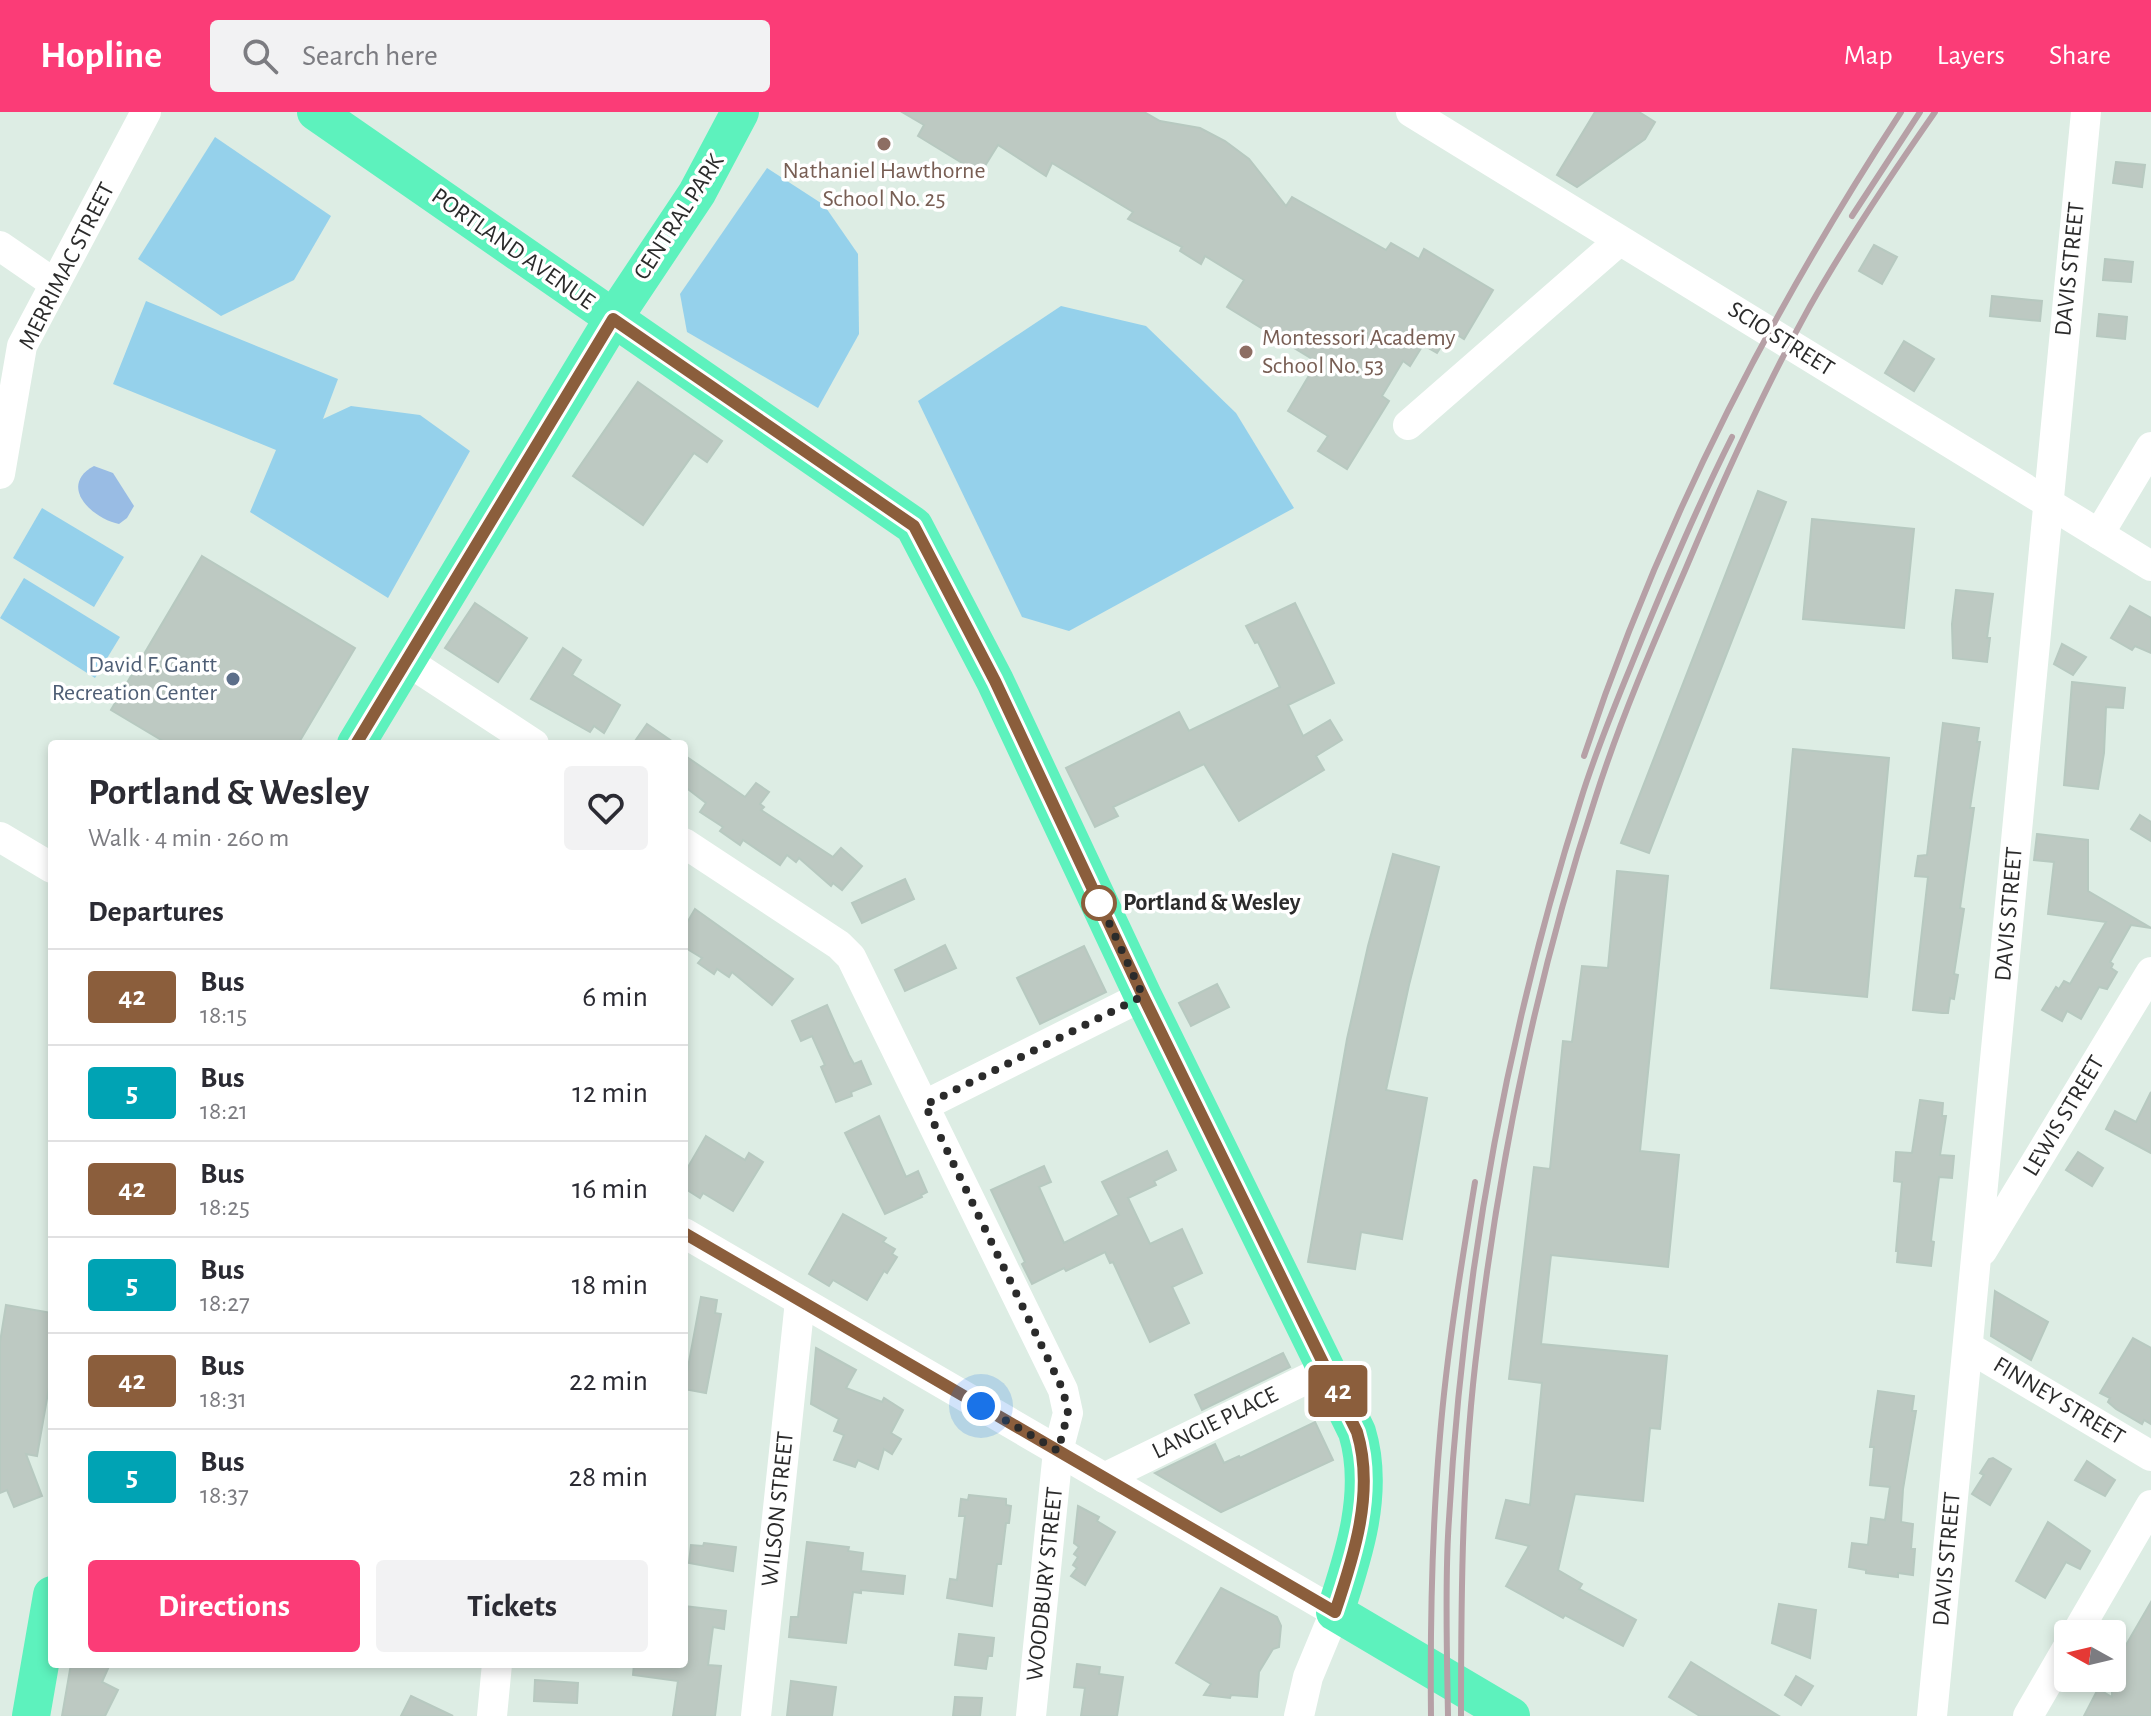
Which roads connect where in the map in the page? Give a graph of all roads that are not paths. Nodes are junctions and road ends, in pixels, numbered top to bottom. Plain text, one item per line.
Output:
1 (146, 112) edge
2 (740, 112) edge
3 (2086, 112) edge
4 (319, 113) edge
5 (1417, 114) edge
6 (1619, 241) junction
7 (0, 246) edge
8 (55, 284) junction
9 (613, 319) junction
10 (1408, 425) dead end
11 (2151, 447) edge
12 (0, 474) edge
13 (2048, 503) junction
14 (2099, 534) junction
15 (2151, 566) edge
16 (407, 661) junction
17 (358, 740) edge
18 (528, 740) edge
19 (0, 837) edge
20 (688, 855) edge
21 (48, 866) edge
22 (2151, 972) edge
23 (1143, 996) junction
24 (925, 1105) junction
25 (688, 1235) edge
26 (1977, 1260) junction
27 (800, 1301) junction
28 (1968, 1347) junction
29 (1327, 1369) junction
30 (1058, 1451) junction
31 (2151, 1456) edge
32 (1104, 1478) junction
33 (2151, 1505) edge
34 (1335, 1612) junction
35 (48, 1618) edge
36 (2084, 1620) edge
37 (497, 1668) edge
38 (2054, 1671) edge
39 (31, 1716) edge
40 (492, 1716) edge
41 (756, 1716) edge
42 (1031, 1716) edge
43 (1299, 1716) edge
44 (1511, 1716) edge
45 (1932, 1716) edge
46 (2028, 1716) edge

1 - 8 street, MERRIMAC STREET
2 - 9 main road, CENTRAL PARK
3 - 13 street, DAVIS STREET
4 - 9 main road, PORTLAND AVENUE
5 - 6 street, SCIO STREET
6 - 10 street
6 - 13 street, SCIO STREET
7 - 8 street
8 - 12 street, MERRIMAC STREET
9 - 16 main road, CENTRAL PARK
9 - 23 main road, PORTLAND AVENUE
11 - 14 street
13 - 14 street, SCIO STREET
13 - 26 street, DAVIS STREET
14 - 15 street, SCIO STREET
16 - 17 main road, CENTRAL PARK
16 - 18 street
19 - 21 street
20 - 24 street, WOODBURY STREET
22 - 26 street, LEWIS STREET
23 - 24 street
23 - 29 main road, PORTLAND AVENUE
24 - 30 street, WOODBURY STREET
25 - 27 street
26 - 28 street, DAVIS STREET
27 - 30 street
27 - 41 street, WILSON STREET
28 - 31 street, FINNEY STREET
28 - 45 street, DAVIS STREET
29 - 32 street, LANGIE PLACE
29 - 34 main road, PORTLAND AVENUE
30 - 32 street
30 - 42 street, WOODBURY STREET
32 - 34 street
33 - 36 street
34 - 43 street
34 - 44 main road
35 - 39 main road
37 - 40 street
38 - 46 street

